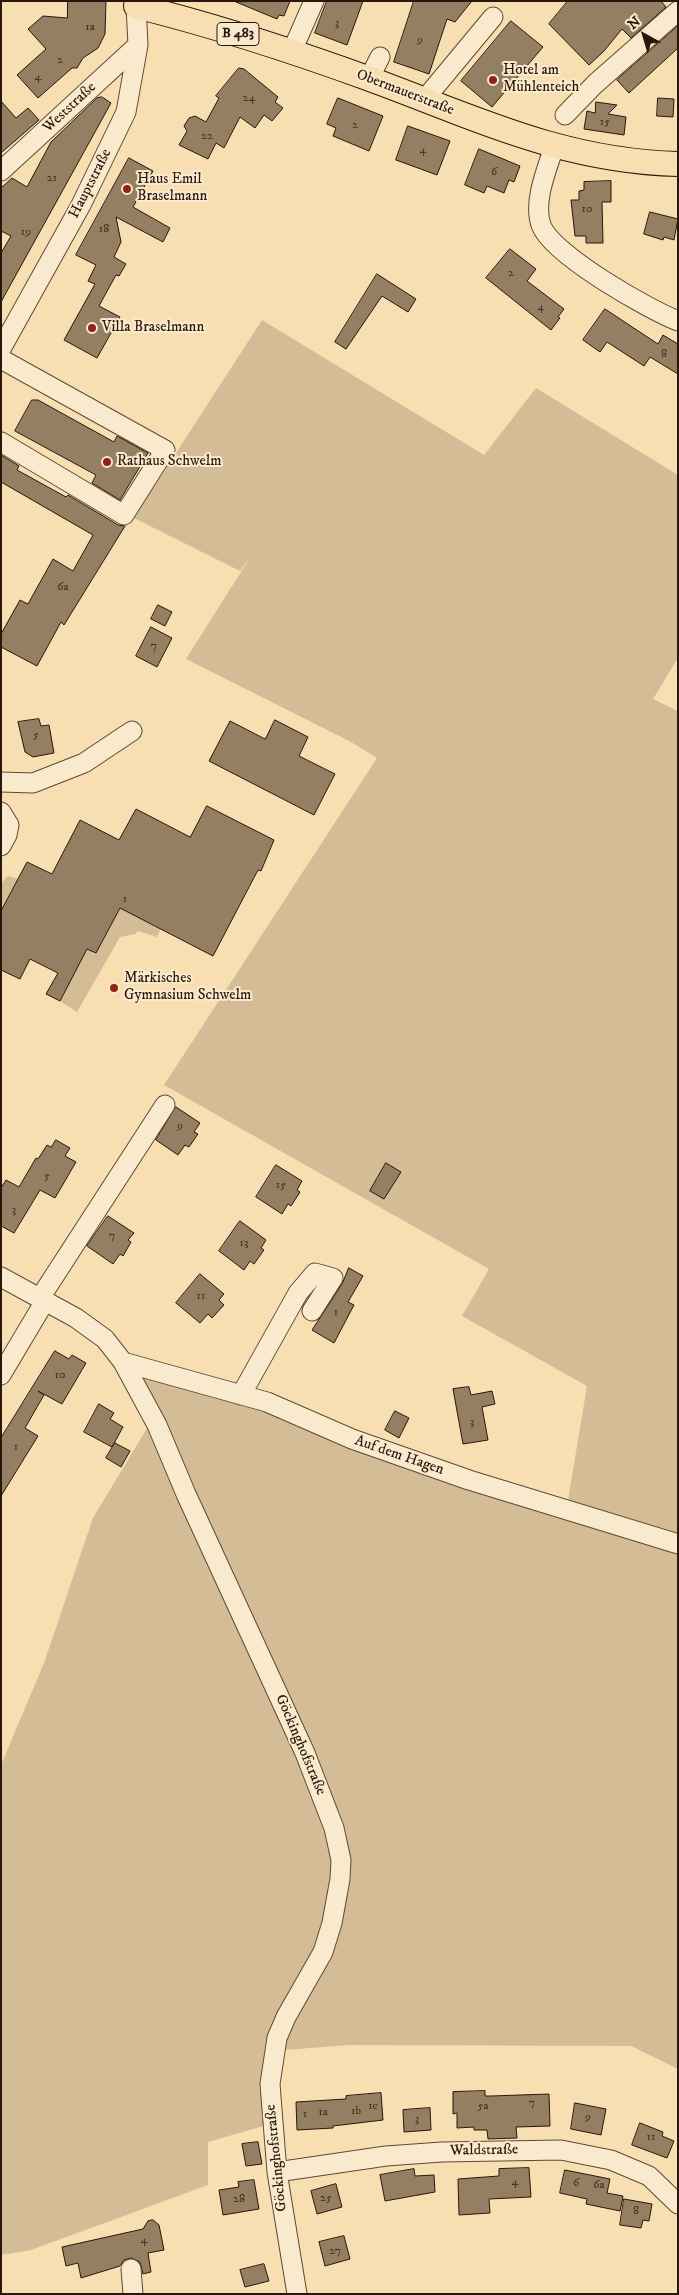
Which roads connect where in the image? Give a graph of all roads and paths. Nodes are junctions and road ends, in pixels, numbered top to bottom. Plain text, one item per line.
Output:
1 (314, 1) edge
2 (136, 4) edge
3 (678, 11) edge
4 (493, 17) dead end
5 (138, 45) junction
6 (292, 51) junction
7 (380, 57) dead end
8 (369, 79) junction
9 (424, 100) junction
10 (565, 115) dead end
11 (554, 147) junction
12 (678, 164) edge
13 (1, 171) edge
14 (678, 321) edge
15 (1, 349) edge
16 (1, 360) edge
17 (1, 442) edge
18 (132, 730) dead end
19 (1, 782) edge
20 (1, 812) edge
21 (1, 846) edge
22 (165, 1105) dead end
23 (1, 1277) edge
24 (42, 1300) junction
25 (312, 1312) dead end
26 (123, 1362) junction
27 (1, 1375) edge
28 (241, 1395) junction
29 (678, 1544) edge
30 (277, 2172) junction
31 (678, 2204) edge
32 (131, 2269) dead end
33 (133, 2294) edge
34 (298, 2294) edge

1 - 6 street
2 - 5 street, Hauptstraße
2 - 6 main road, Obermauerstraße / B 483
3 - 10 street
4 - 9 street
5 - 13 street, Weststraße
5 - 15 street, Hauptstraße
6 - 8 main road, Obermauerstraße / B 483
7 - 8 street
8 - 9 main road, Obermauerstraße / B 483
9 - 11 main road, Obermauerstraße / B 483
11 - 12 main road, Obermauerstraße / B 483
11 - 14 street
16 - 17 street
18 - 19 street
20 - 21 street
22 - 24 street
23 - 24 street, Göckinghofstraße
24 - 26 street, Göckinghofstraße
24 - 27 street
25 - 28 street
26 - 28 street, Auf dem Hagen
26 - 30 street, Göckinghofstraße
28 - 29 street, Auf dem Hagen
30 - 31 street, Waldstraße
30 - 34 street, Göckinghofstraße
32 - 33 street

